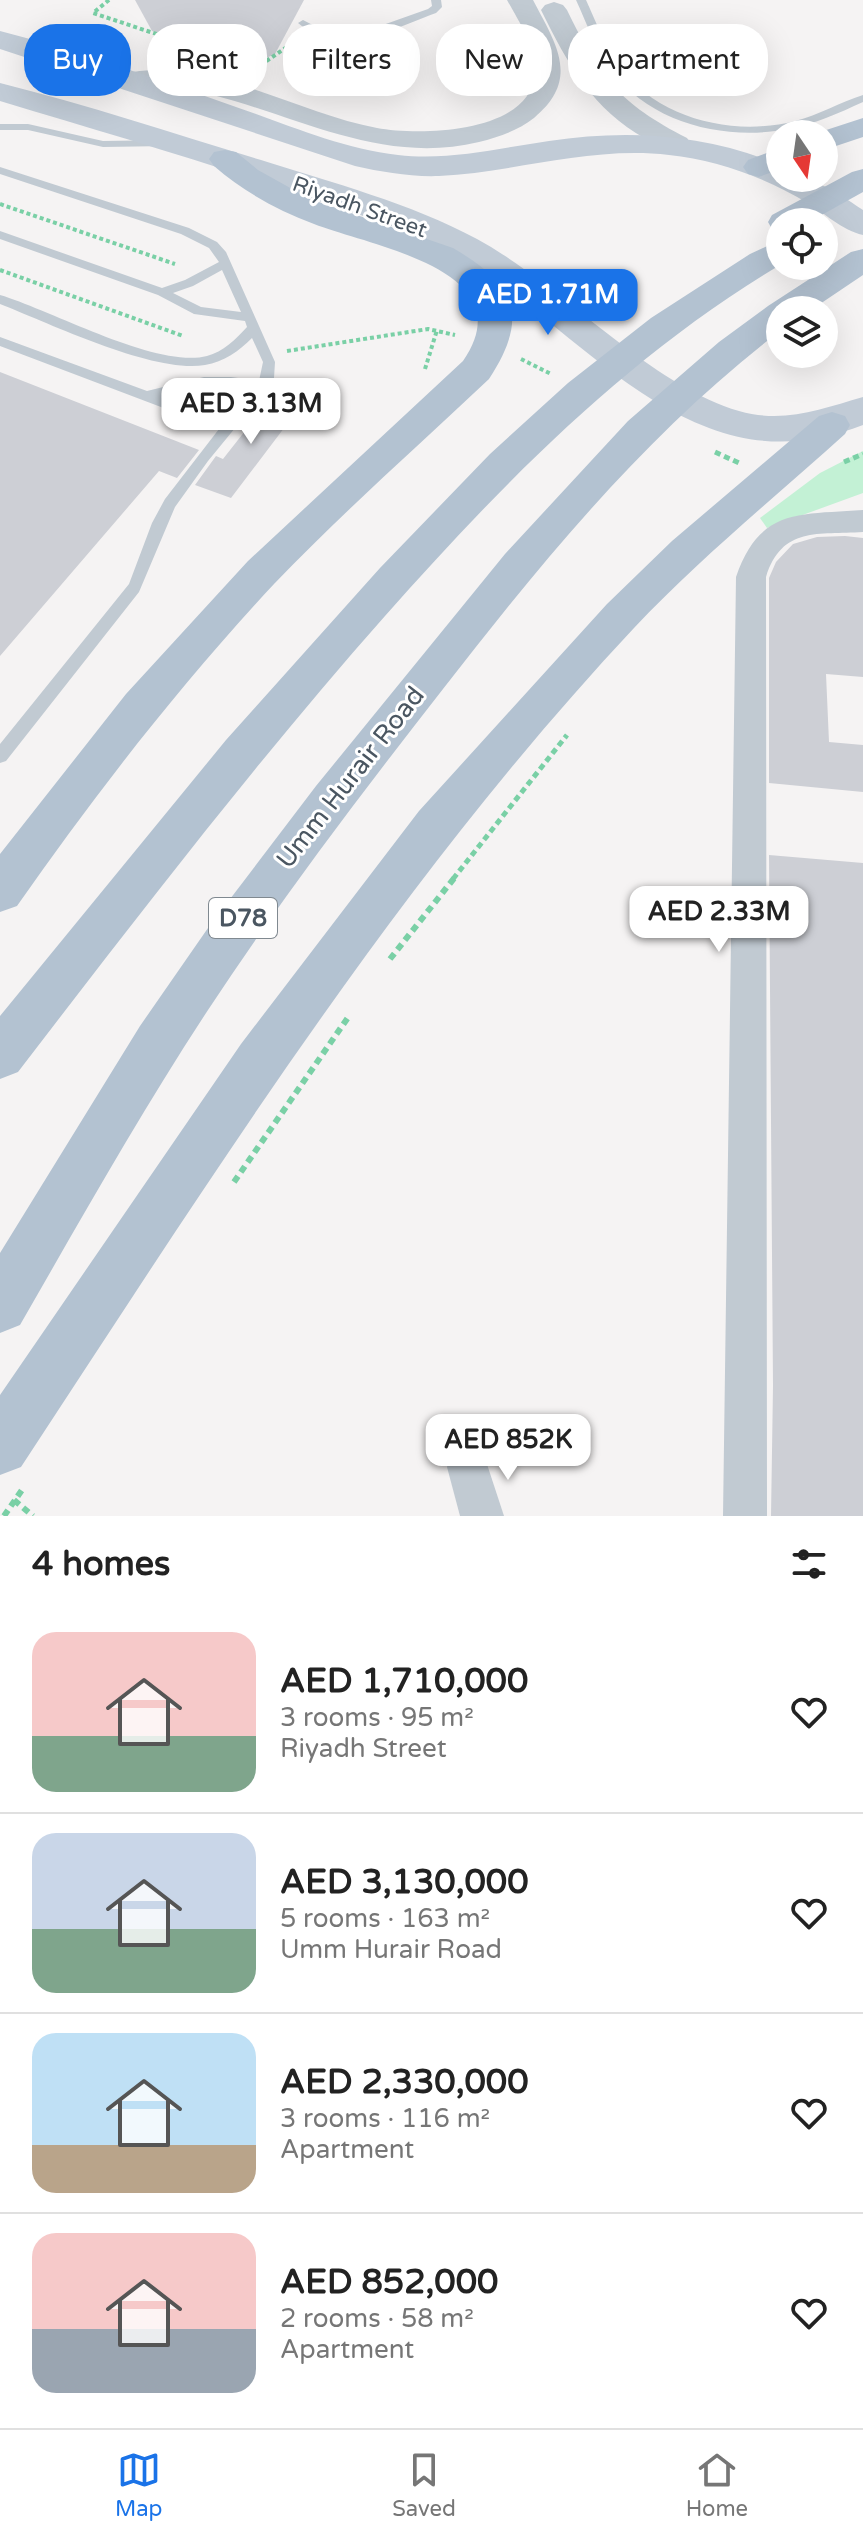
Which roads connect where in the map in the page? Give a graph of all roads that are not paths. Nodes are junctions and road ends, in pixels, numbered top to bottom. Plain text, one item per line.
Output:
1 (436, 0) edge
2 (520, 0) edge
3 (549, 0) edge
4 (581, 0) edge
5 (395, 24) edge
6 (0, 40) edge
7 (132, 80) junction
8 (0, 92) edge
9 (863, 98) edge
10 (0, 127) edge
11 (863, 127) edge
12 (838, 136) edge
13 (171, 142) junction
14 (677, 144) junction
15 (225, 159) junction
16 (766, 168) edge
17 (0, 170) edge
18 (863, 179) edge
19 (813, 192) edge
20 (822, 208) edge
21 (863, 208) edge
22 (838, 221) edge
23 (863, 225) edge
24 (0, 235) edge
25 (766, 248) edge
26 (863, 260) edge
27 (226, 263) junction
28 (162, 292) junction
29 (808, 296) edge
30 (0, 299) edge
31 (253, 322) junction
32 (766, 325) edge
33 (0, 341) edge
34 (262, 386) junction
35 (146, 396) junction
36 (228, 427) junction
37 (849, 438) edge
38 (863, 521) edge
39 (0, 756) edge
40 (0, 891) edge
41 (0, 1055) edge
42 (0, 1305) edge
43 (16, 1460) edge
44 (468, 1467) dead end
45 (482, 1516) edge
46 (745, 1516) edge

1 - 5 lane
2 - 7 street
3 - 14 street
4 - 9 lane
6 - 7 main road, Riyadh Street
7 - 14 main road, Riyadh Street
8 - 13 main road, Riyadh Street
10 - 13 lane
11 - 12 main road
13 - 15 main road, Riyadh Street
14 - 16 main road, Riyadh Street
15 - 37 main road, Riyadh Street
15 - 40 main road
17 - 27 lane
18 - 20 main road
19 - 23 main road, Riyadh Street
21 - 22 main road
24 - 28 lane
25 - 41 main road
26 - 29 main road
27 - 28 lane
27 - 31 lane
28 - 31 lane
30 - 31 lane
31 - 34 lane
32 - 42 main road, Umm Hurair Road / D78
33 - 35 lane
34 - 35 lane
34 - 36 lane
35 - 36 lane
36 - 39 lane
37 - 43 main road
38 - 46 street
44 - 45 street

